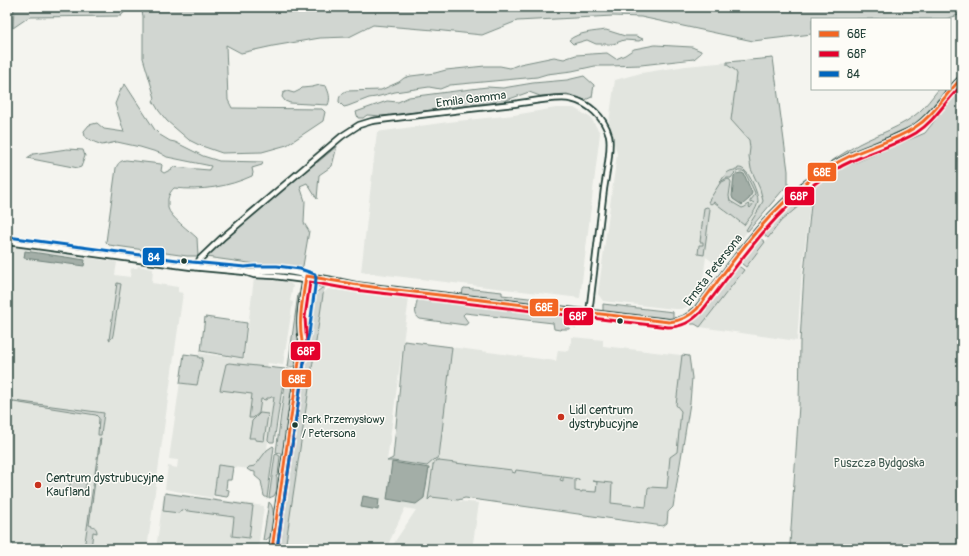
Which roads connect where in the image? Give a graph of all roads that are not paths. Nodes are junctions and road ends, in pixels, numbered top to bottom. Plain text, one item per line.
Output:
1 (962, 78) edge
2 (951, 89) edge
3 (950, 90) edge
4 (7, 242) edge
5 (195, 268) junction
6 (308, 278) junction
7 (589, 313) junction
8 (272, 549) edge

1 - 2 street, Ernsta Petersona
3 - 7 street, Ernsta Petersona
4 - 5 street, Ernsta Petersona
5 - 6 street, Ernsta Petersona
5 - 7 street, Emila Gamma
6 - 7 street, Ernsta Petersona
6 - 8 street

